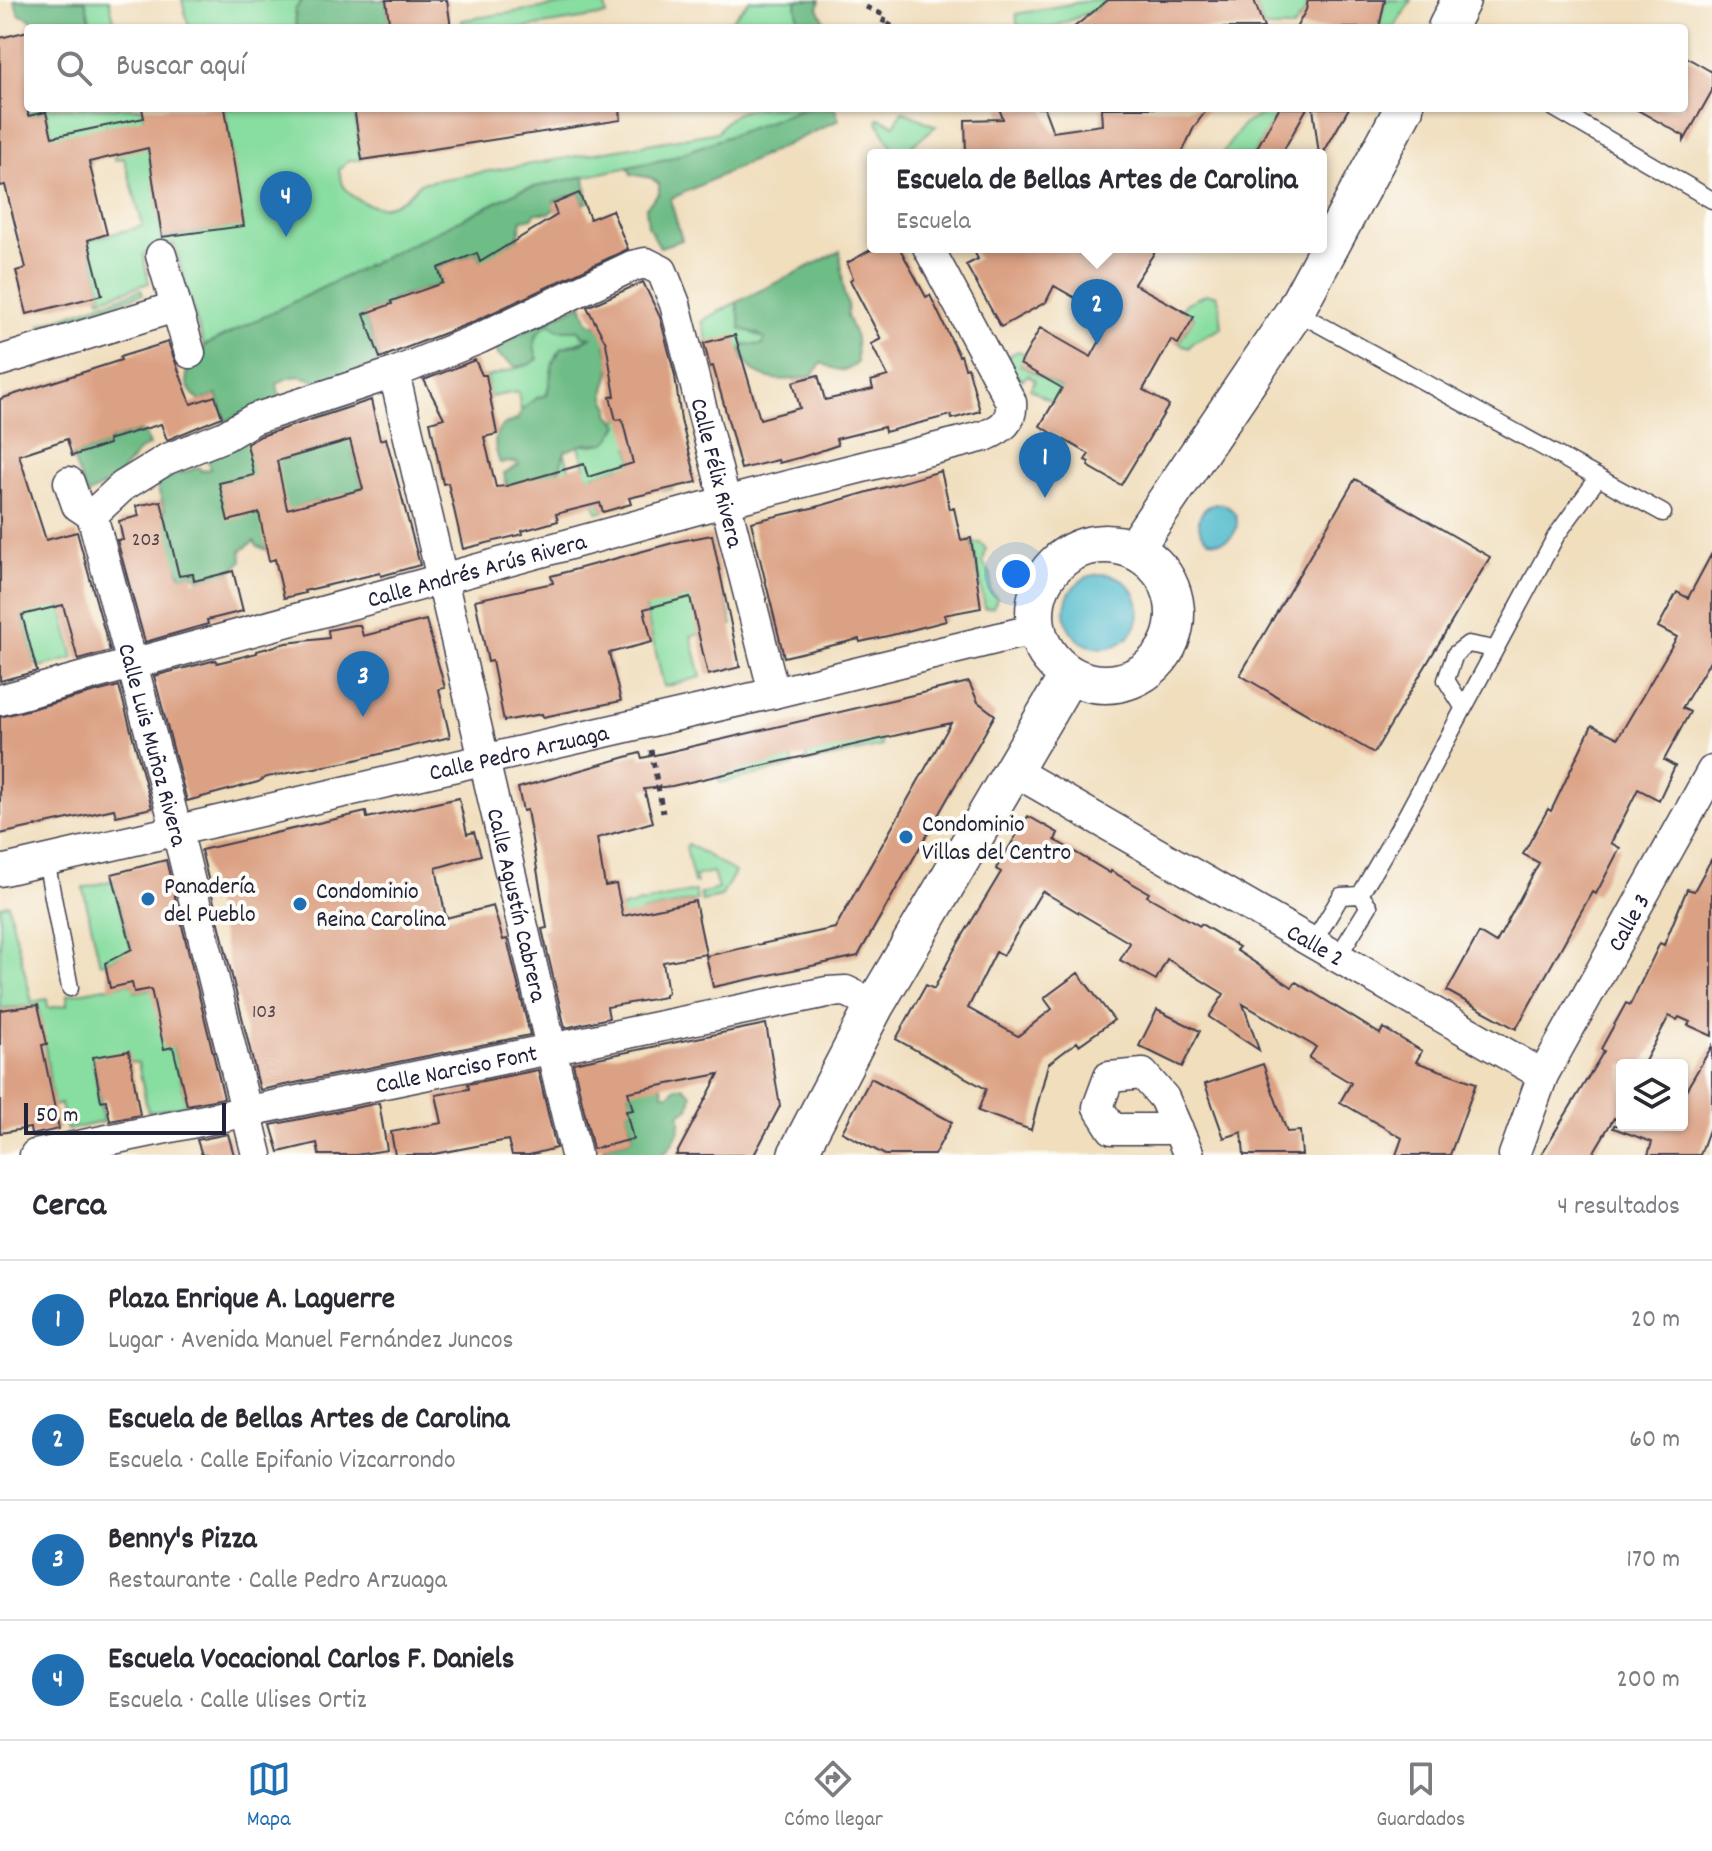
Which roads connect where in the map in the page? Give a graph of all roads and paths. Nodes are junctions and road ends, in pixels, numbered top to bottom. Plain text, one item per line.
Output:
1 (1461, 0) edge
2 (866, 7) dead end
3 (894, 23) dead end
4 (883, 24) edge
5 (890, 24) edge
6 (1449, 24) edge
7 (1402, 112) edge
8 (1561, 112) edge
9 (1712, 200) edge
10 (1327, 251) edge
11 (931, 253) edge
12 (1326, 253) edge
13 (161, 255) dead end
14 (175, 307) junction
15 (1295, 311) junction
16 (190, 353) dead end
17 (1, 357) edge
18 (394, 373) junction
19 (1598, 478) junction
20 (69, 482) dead end
21 (726, 501) junction
22 (1663, 513) dead end
23 (92, 515) junction
24 (1134, 549) junction
25 (442, 579) junction
26 (1037, 632) junction
27 (1494, 649) junction
28 (133, 662) junction
29 (1069, 675) junction
30 (774, 693) junction
31 (0, 700) edge
32 (1463, 707) junction
33 (650, 745) dead end
34 (485, 758) junction
35 (1014, 771) junction
36 (1712, 771) edge
37 (663, 813) dead end
38 (175, 832) junction
39 (46, 860) junction
40 (0, 871) edge
41 (1360, 895) junction
42 (1325, 950) junction
43 (70, 988) dead end
44 (875, 1005) junction
45 (551, 1048) junction
46 (1543, 1075) junction
47 (246, 1111) junction
48 (1183, 1142) edge
49 (35, 1155) edge
50 (257, 1155) edge
51 (576, 1155) edge
52 (797, 1155) edge
53 (1514, 1155) edge

1 - 6 street
2 - 4 path
3 - 5 path
7 - 10 street
8 - 9 lane
11 - 21 street, Calle Andrés Arús Rivera
12 - 15 street
13 - 14 street
14 - 16 street
14 - 17 street
15 - 19 lane
15 - 24 street
18 - 21 street, Calle Félix Rivera
18 - 23 street
18 - 25 street, Calle Agustín Cabrera
19 - 22 lane
19 - 27 lane
20 - 23 street, Calle Luis Muñoz Rivera
21 - 25 street, Calle Andrés Arús Rivera
21 - 30 street, Calle Félix Rivera
23 - 28 street, Calle Luis Muñoz Rivera
24 - 26 street
24 - 29 street
25 - 28 street, Calle Andrés Arús Rivera
25 - 34 street, Calle Agustín Cabrera
26 - 29 street
26 - 30 street, Calle Pedro Arzuaga
27 - 32 lane
27 - 32 lane
28 - 31 street, Calle Andrés Arús Rivera
28 - 38 street, Calle Luis Muñoz Rivera
29 - 35 street
30 - 34 street, Calle Pedro Arzuaga
32 - 41 lane
33 - 37 path
34 - 38 street, Calle Pedro Arzuaga
34 - 45 street, Calle Agustín Cabrera
35 - 42 street, Calle 2
35 - 44 street
36 - 46 street, Calle 3
38 - 39 street, Calle Pedro Arzuaga
38 - 47 street, Calle Luis Muñoz Rivera
39 - 40 street, Calle Pedro Arzuaga
39 - 43 lane
41 - 42 lane
41 - 42 lane
42 - 46 street, Calle 2
44 - 45 street, Calle Narciso Font
44 - 52 street
45 - 47 street, Calle Narciso Font
45 - 51 street, Calle Agustín Cabrera
46 - 53 street
47 - 49 street, Calle Narciso Font
47 - 50 street, Calle Luis Muñoz Rivera
48 - 48 street

